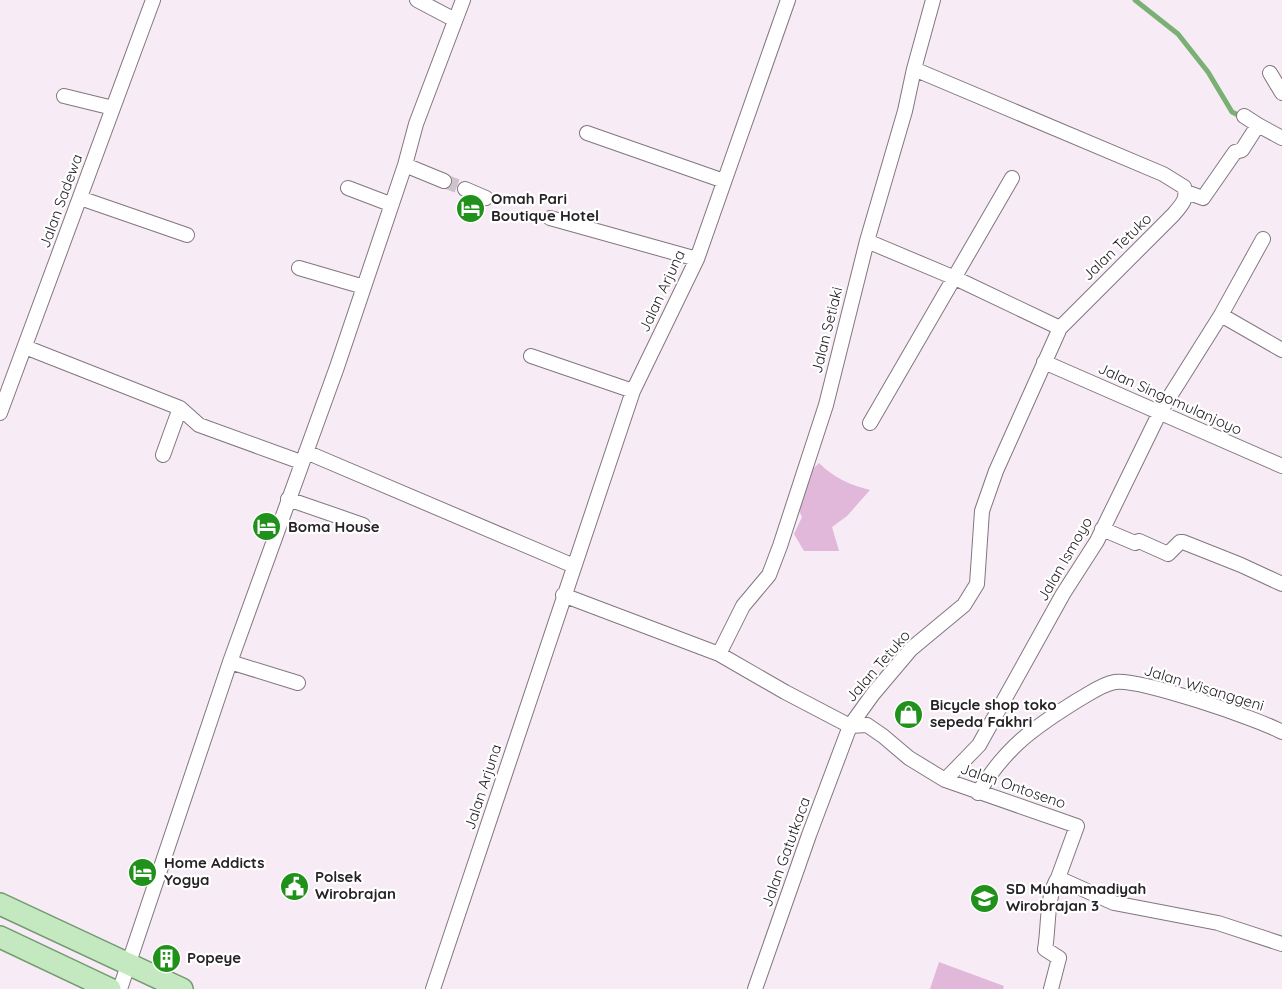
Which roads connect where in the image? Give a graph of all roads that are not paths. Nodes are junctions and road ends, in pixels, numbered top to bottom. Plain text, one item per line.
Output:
1 (153, 0) edge
2 (417, 0) edge
3 (463, 0) edge
4 (788, 0) edge
5 (933, 0) edge
6 (455, 20) junction
7 (914, 69) junction
8 (1270, 73) dead end
9 (1282, 93) edge
10 (64, 96) dead end
11 (113, 108) junction
12 (1244, 116) dead end
13 (1258, 125) junction
14 (587, 133) dead end
15 (1282, 138) edge
16 (405, 165) junction
17 (1012, 178) dead end
18 (444, 181) tunnel mouth
19 (724, 181) junction
20 (348, 188) dead end
21 (465, 189) tunnel mouth
22 (1186, 192) junction
23 (80, 198) junction
24 (486, 198) dead end
25 (390, 204) junction
26 (550, 218) dead end
27 (187, 235) dead end
28 (1263, 240) dead end
29 (867, 241) junction
30 (697, 259) junction
31 (299, 268) dead end
32 (955, 278) junction
33 (364, 287) junction
34 (1221, 315) junction
35 (1060, 328) junction
36 (25, 347) junction
37 (1282, 350) edge
38 (531, 356) dead end
39 (1044, 362) junction
40 (633, 392) junction
41 (180, 408) junction
42 (1160, 412) junction
43 (0, 413) edge
44 (870, 423) dead end
45 (163, 455) dead end
46 (303, 457) junction
47 (1282, 466) edge
48 (288, 499) junction
49 (363, 525) dead end
50 (1102, 529) junction
51 (574, 566) junction
52 (1282, 584) edge
53 (564, 595) junction
54 (719, 654) junction
55 (230, 662) junction
56 (298, 683) dead end
57 (850, 726) junction
58 (1282, 732) edge
59 (945, 780) junction
60 (978, 793) junction
61 (1058, 878) junction
62 (0, 904) edge
63 (0, 937) edge
64 (1282, 944) edge
65 (129, 965) junction
66 (110, 989) edge
67 (120, 989) edge
68 (182, 989) edge
69 (433, 989) edge
70 (755, 989) edge
71 (1051, 989) edge

1 - 11 street, Jalan Sadewa
2 - 6 street
3 - 6 street
4 - 19 street, Jalan Arjuna
5 - 7 street, Jalan Setiaki
6 - 16 street
7 - 22 street
7 - 29 street, Jalan Setiaki
8 - 9 street
10 - 11 street
11 - 23 street, Jalan Sadewa
12 - 13 street
13 - 15 street
13 - 22 street
14 - 19 street
16 - 18 street
16 - 25 street
17 - 32 street
19 - 30 street, Jalan Arjuna
20 - 25 street
21 - 24 street
22 - 35 street, Jalan Tetuko
23 - 27 street
23 - 36 street, Jalan Sadewa
25 - 33 street
26 - 30 street
28 - 34 street, Jalan Ismoyo
29 - 32 street
29 - 54 street, Jalan Setiaki
30 - 40 street, Jalan Arjuna
31 - 33 street
32 - 35 street
32 - 44 street
33 - 46 street
34 - 37 street
34 - 42 street, Jalan Ismoyo
35 - 39 street, Jalan Tetuko
36 - 41 street
36 - 43 street, Jalan Sadewa
38 - 40 street
39 - 42 street, Jalan Singomulanjoyo
39 - 57 street, Jalan Tetuko
40 - 51 street, Jalan Arjuna
41 - 45 street
41 - 46 street
42 - 47 street, Jalan Singomulanjoyo
42 - 50 street, Jalan Ismoyo
46 - 48 street
46 - 51 street
48 - 49 street
48 - 55 street
50 - 52 street
50 - 59 street, Jalan Ismoyo
51 - 53 street, Jalan Arjuna
53 - 54 street
53 - 69 street, Jalan Arjuna
54 - 57 street
55 - 56 street
55 - 65 street
57 - 59 street, Jalan Ontoseno
57 - 70 street, Jalan Gatutkaca
58 - 60 street, Jalan Wisanggeni
59 - 60 street, Jalan Ontoseno
60 - 61 street, Jalan Ontoseno
61 - 64 street
61 - 71 street, Jalan Ontoseno
62 - 65 main road
63 - 66 main road
65 - 67 street
65 - 68 main road

